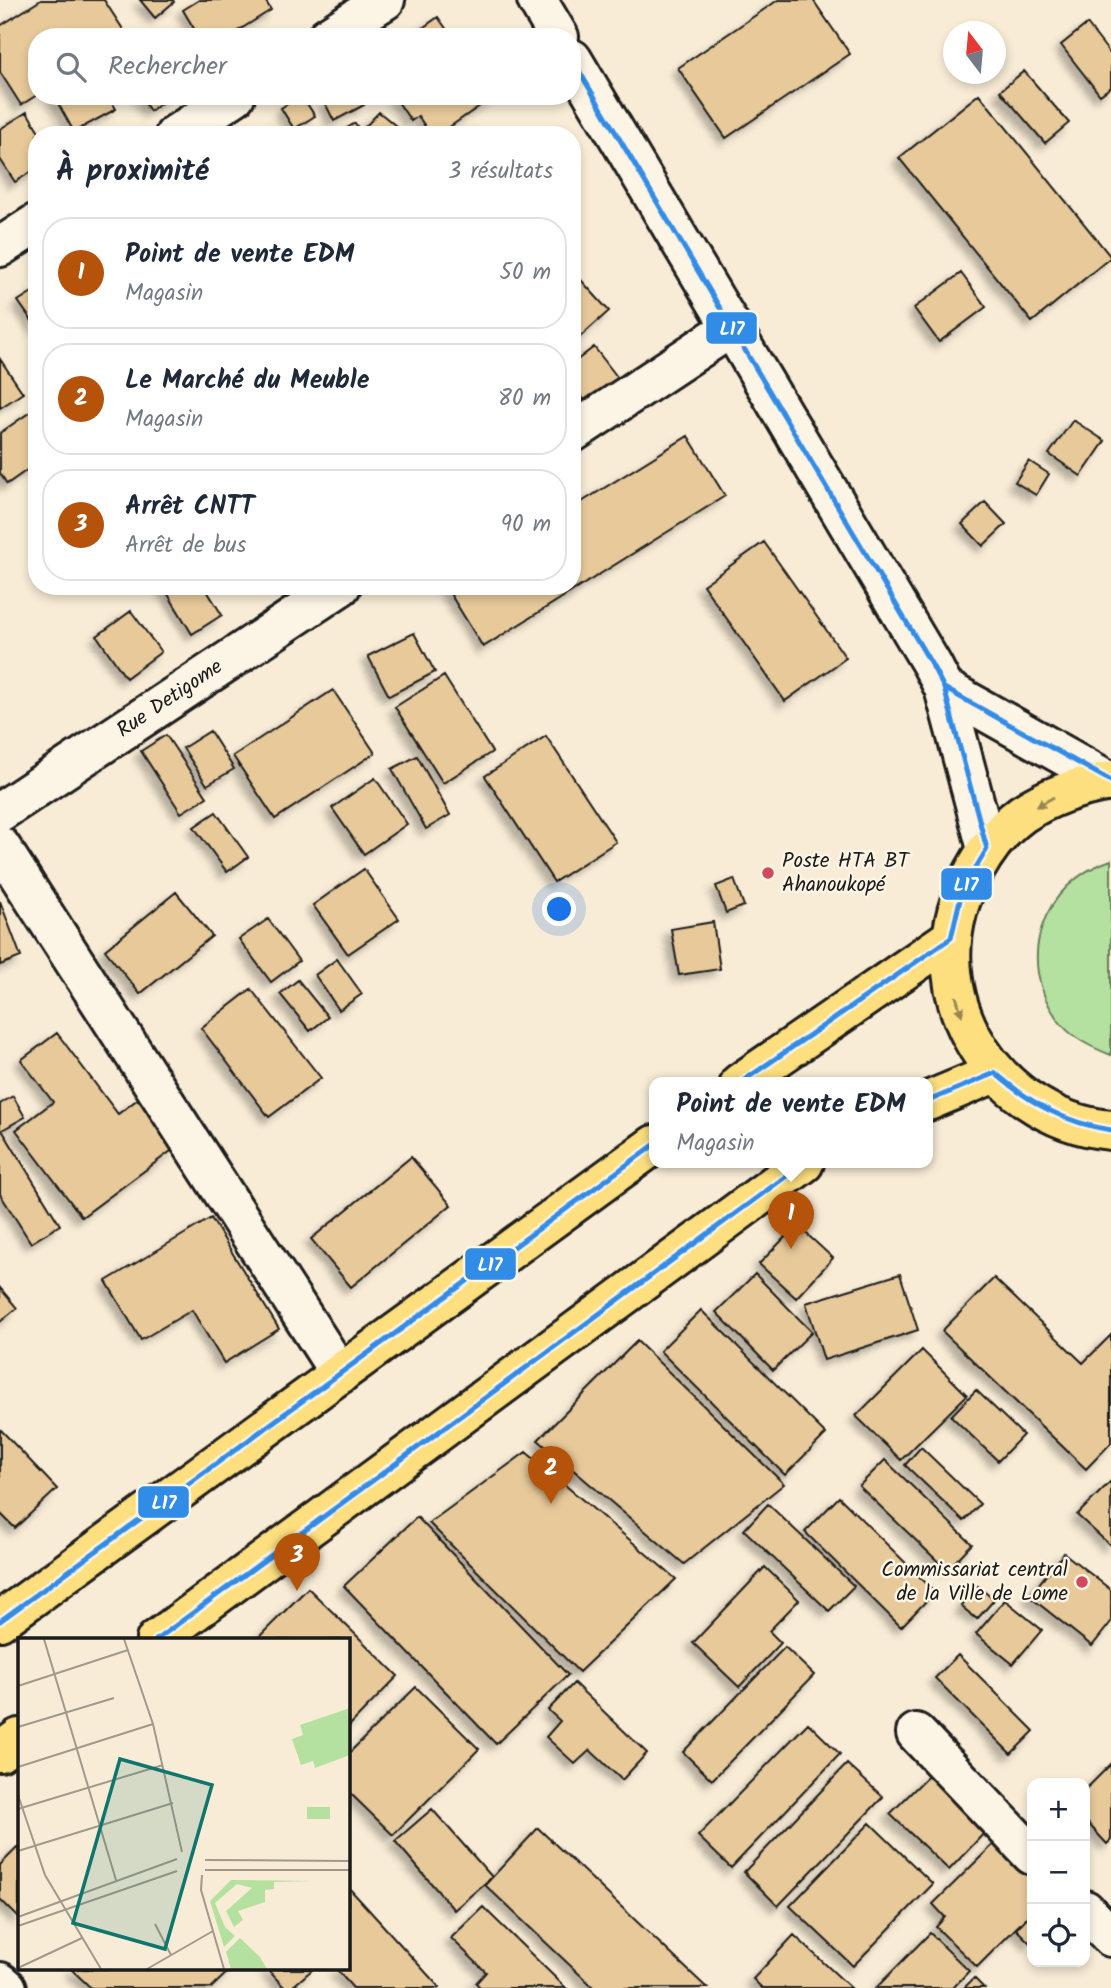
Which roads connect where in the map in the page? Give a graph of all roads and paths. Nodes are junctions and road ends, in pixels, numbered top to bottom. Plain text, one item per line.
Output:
1 (385, 0) edge
2 (537, 0) edge
3 (341, 28) edge
4 (554, 28) edge
5 (581, 74) edge
6 (221, 105) edge
7 (188, 126) edge
8 (28, 229) edge
9 (0, 247) edge
10 (732, 327) junction
11 (581, 427) edge
12 (327, 595) edge
13 (944, 688) junction
14 (1110, 781) edge
15 (0, 812) edge
16 (0, 846) edge
17 (987, 849) junction
18 (951, 938) junction
19 (995, 1073) junction
20 (749, 1077) edge
21 (933, 1099) edge
22 (1111, 1130) edge
23 (649, 1149) edge
24 (797, 1168) edge
25 (340, 1374) junction
26 (0, 1621) edge
27 (159, 1638) edge
28 (916, 1733) dead end
29 (18, 1739) edge
30 (0, 1752) edge
31 (1027, 1850) edge
32 (1090, 1915) edge
33 (1111, 1937) edge
34 (0, 1982) edge
35 (7, 1988) edge

1 - 3 street
2 - 4 street
5 - 10 street
6 - 7 street
8 - 9 street
10 - 11 street
10 - 13 street
12 - 15 street, Rue Detigome
13 - 14 street
13 - 17 street
14 -> 17 highway
16 - 25 street
17 - 18 highway
18 -> 19 highway
18 - 20 highway
19 - 21 highway
19 - 22 highway
23 - 25 highway
24 - 27 highway
25 - 26 highway
28 - 31 street
29 - 30 highway
32 - 33 street
34 - 35 street

